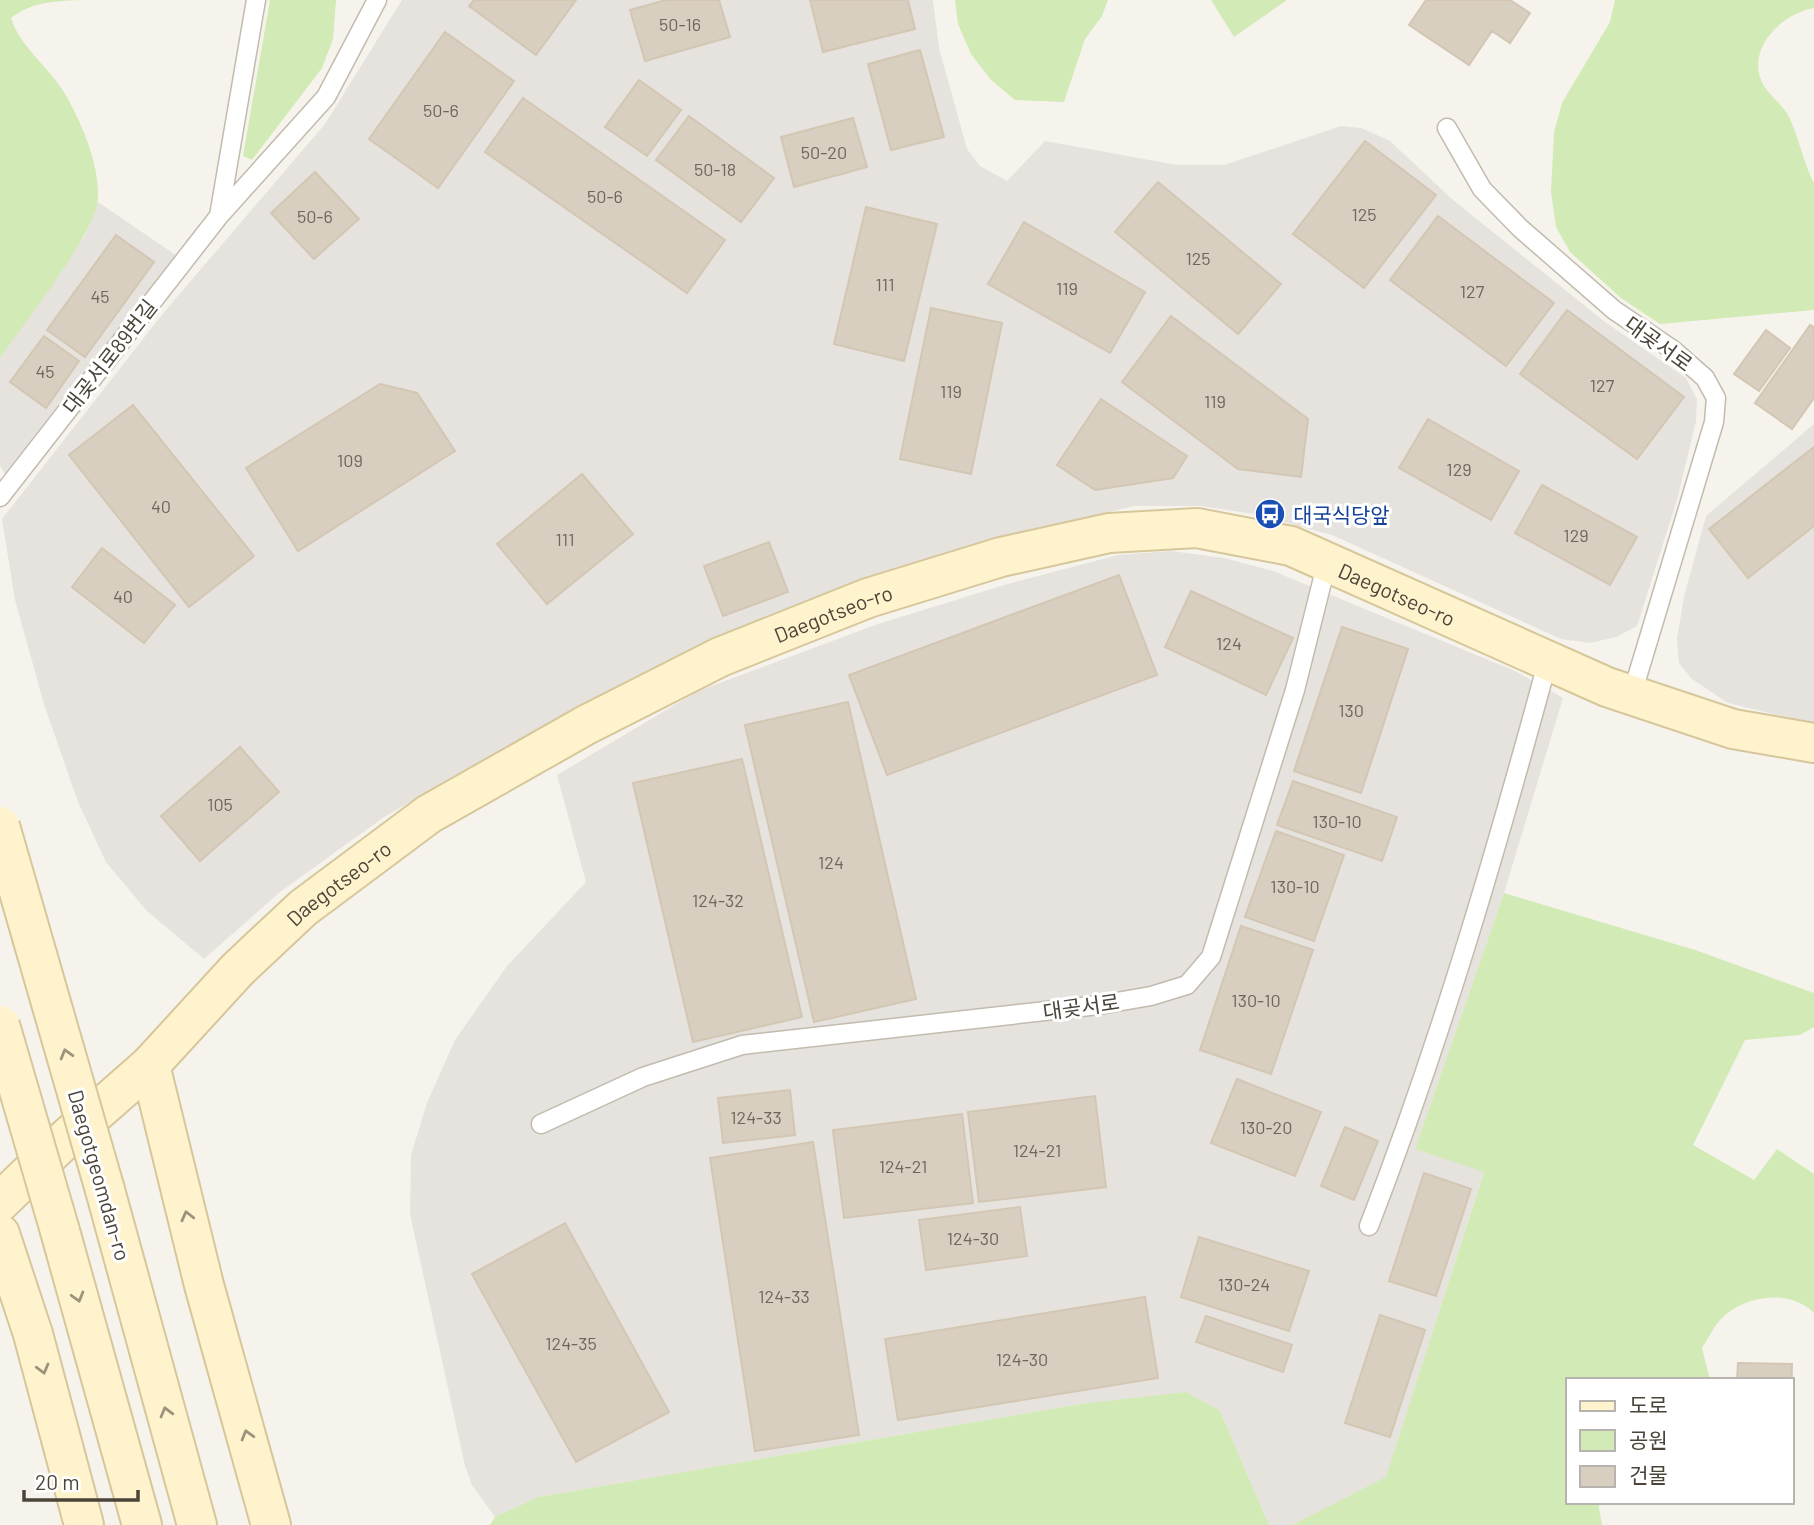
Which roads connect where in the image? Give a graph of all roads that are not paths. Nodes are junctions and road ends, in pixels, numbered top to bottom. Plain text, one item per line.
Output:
1 (256, 0) edge
2 (377, 0) edge
3 (1447, 128) dead end
4 (219, 216) junction
5 (0, 497) edge
6 (1327, 562) junction
7 (1548, 660) junction
8 (1632, 694) junction
9 (1814, 743) edge
10 (0, 827) edge
11 (0, 1025) edge
12 (150, 1065) junction
13 (541, 1124) dead end
14 (0, 1202) edge
15 (1369, 1226) dead end
16 (0, 1234) edge
17 (84, 1525) edge
18 (142, 1525) edge
19 (197, 1525) edge
20 (271, 1525) edge

1 - 4 lane, 대곶서로89번길
2 - 4 lane, 대곶서로89번길
3 - 8 lane, 대곶서로
4 - 5 lane, 대곶서로89번길
6 - 7 street, Daegotseo-ro
6 - 12 street, Daegotseo-ro
6 - 13 lane, 대곶서로
7 - 8 street, Daegotseo-ro
7 - 15 lane
8 - 9 street, Daegotseo-ro
19 -> 10 street, Daegotgeomdan-ro, bridge
11 -> 18 street, bridge
12 - 14 street, Daegotseo-ro
20 -> 12 street
16 -> 17 street

